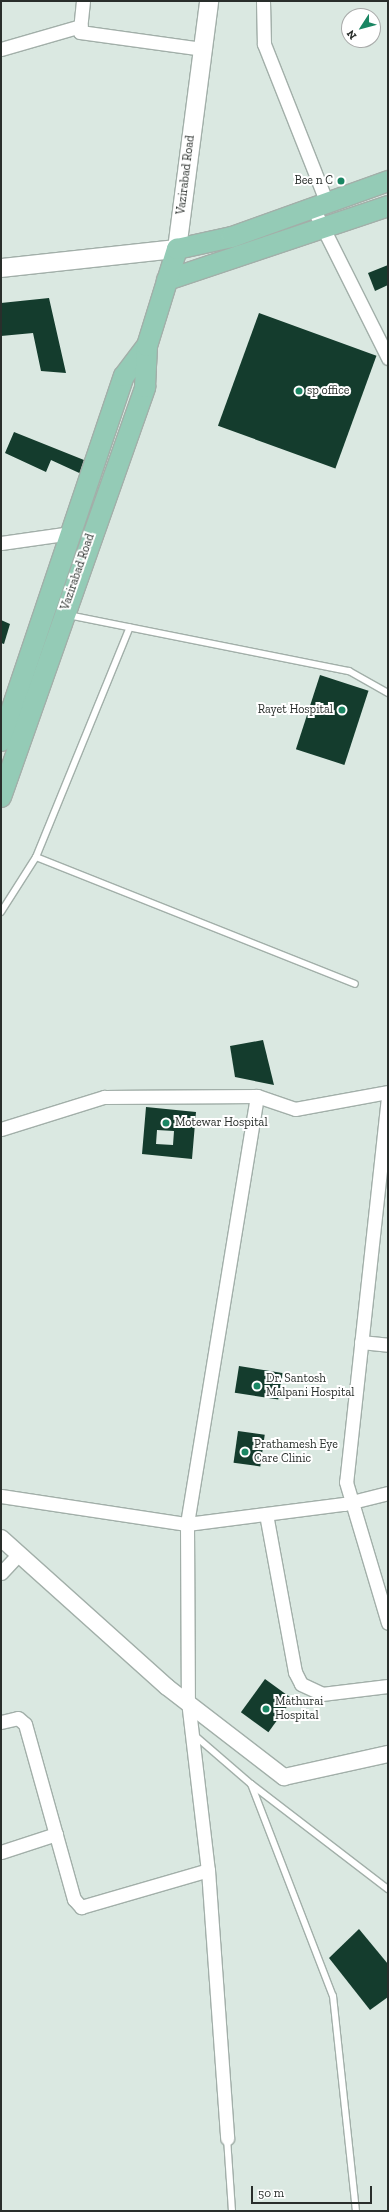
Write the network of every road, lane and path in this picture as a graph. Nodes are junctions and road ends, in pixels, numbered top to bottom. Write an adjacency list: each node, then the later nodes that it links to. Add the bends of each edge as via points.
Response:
1 (83, 1): 4 (street)
2 (209, 1): 6 (main road, Vazirabad Road)
3 (263, 1): 8 (street, via 264,44)
4 (80, 26): 5 (street); 6 (street, via 80,32)
5 (1, 49)
6 (202, 49): 11 (main road, Vazirabad Road)
7 (388, 181): 8 (main road)
8 (320, 206): 10 (street); 11 (main road, via 232,237)
9 (388, 206): 10 (main road)
10 (322, 228): 13 (main road); 15 (street)
11 (176, 249): 12 (main road); 13 (main road, Vazirabad Road)
12 (1, 268)
13 (167, 280): 14 (main road, Vazirabad Road)
14 (147, 346): 16 (main road, Vazirabad Road, via 124,376); 18 (main road, Vazirabad Road, via 145,387)
15 (388, 358)
16 (71, 533): 17 (street); 21 (main road, Vazirabad Road)
17 (1, 543)
18 (64, 614): 19 (lane); 22 (main road, Vazirabad Road)
19 (130, 627): 20 (lane, via 349,671); 23 (lane)
20 (388, 693)
21 (1, 742)
22 (1, 797)
23 (36, 857): 24 (lane); 25 (lane)
24 (1, 912)
25 (355, 984)
26 (388, 1092): 27 (street, via 295,1109)
27 (257, 1096): 29 (street, via 104,1097); 36 (street)
28 (388, 1097): 30 (street)
29 (1, 1129)
30 (361, 1342): 31 (street); 34 (street, via 346,1482)
31 (388, 1345)
32 (388, 1493): 34 (street)
33 (1, 1496): 36 (street)
34 (353, 1502): 35 (street); 40 (street)
35 (266, 1514): 36 (street); 41 (street, via 295,1672 301,1684 322,1694)
36 (187, 1524): 42 (street)
37 (1, 1538): 38 (street)
38 (19, 1554): 39 (street); 42 (street, via 167,1687)
39 (1, 1573)
40 (388, 1623)
41 (388, 1686)
42 (188, 1701): 44 (street); 45 (street, via 284,1777)
43 (1, 1722): 47 (street, via 18,1718 23,1721)
44 (192, 1733): 46 (lane); 49 (street)
45 (388, 1754)
46 (251, 1784): 50 (lane); 53 (lane, via 333,1996)
47 (56, 1834): 48 (street); 49 (street, via 74,1900 85,1908)
48 (1, 1852)
49 (208, 1870): 51 (street)
50 (388, 1889)
51 (227, 2138): 52 (lane)
52 (232, 2211)
53 (356, 2211)

